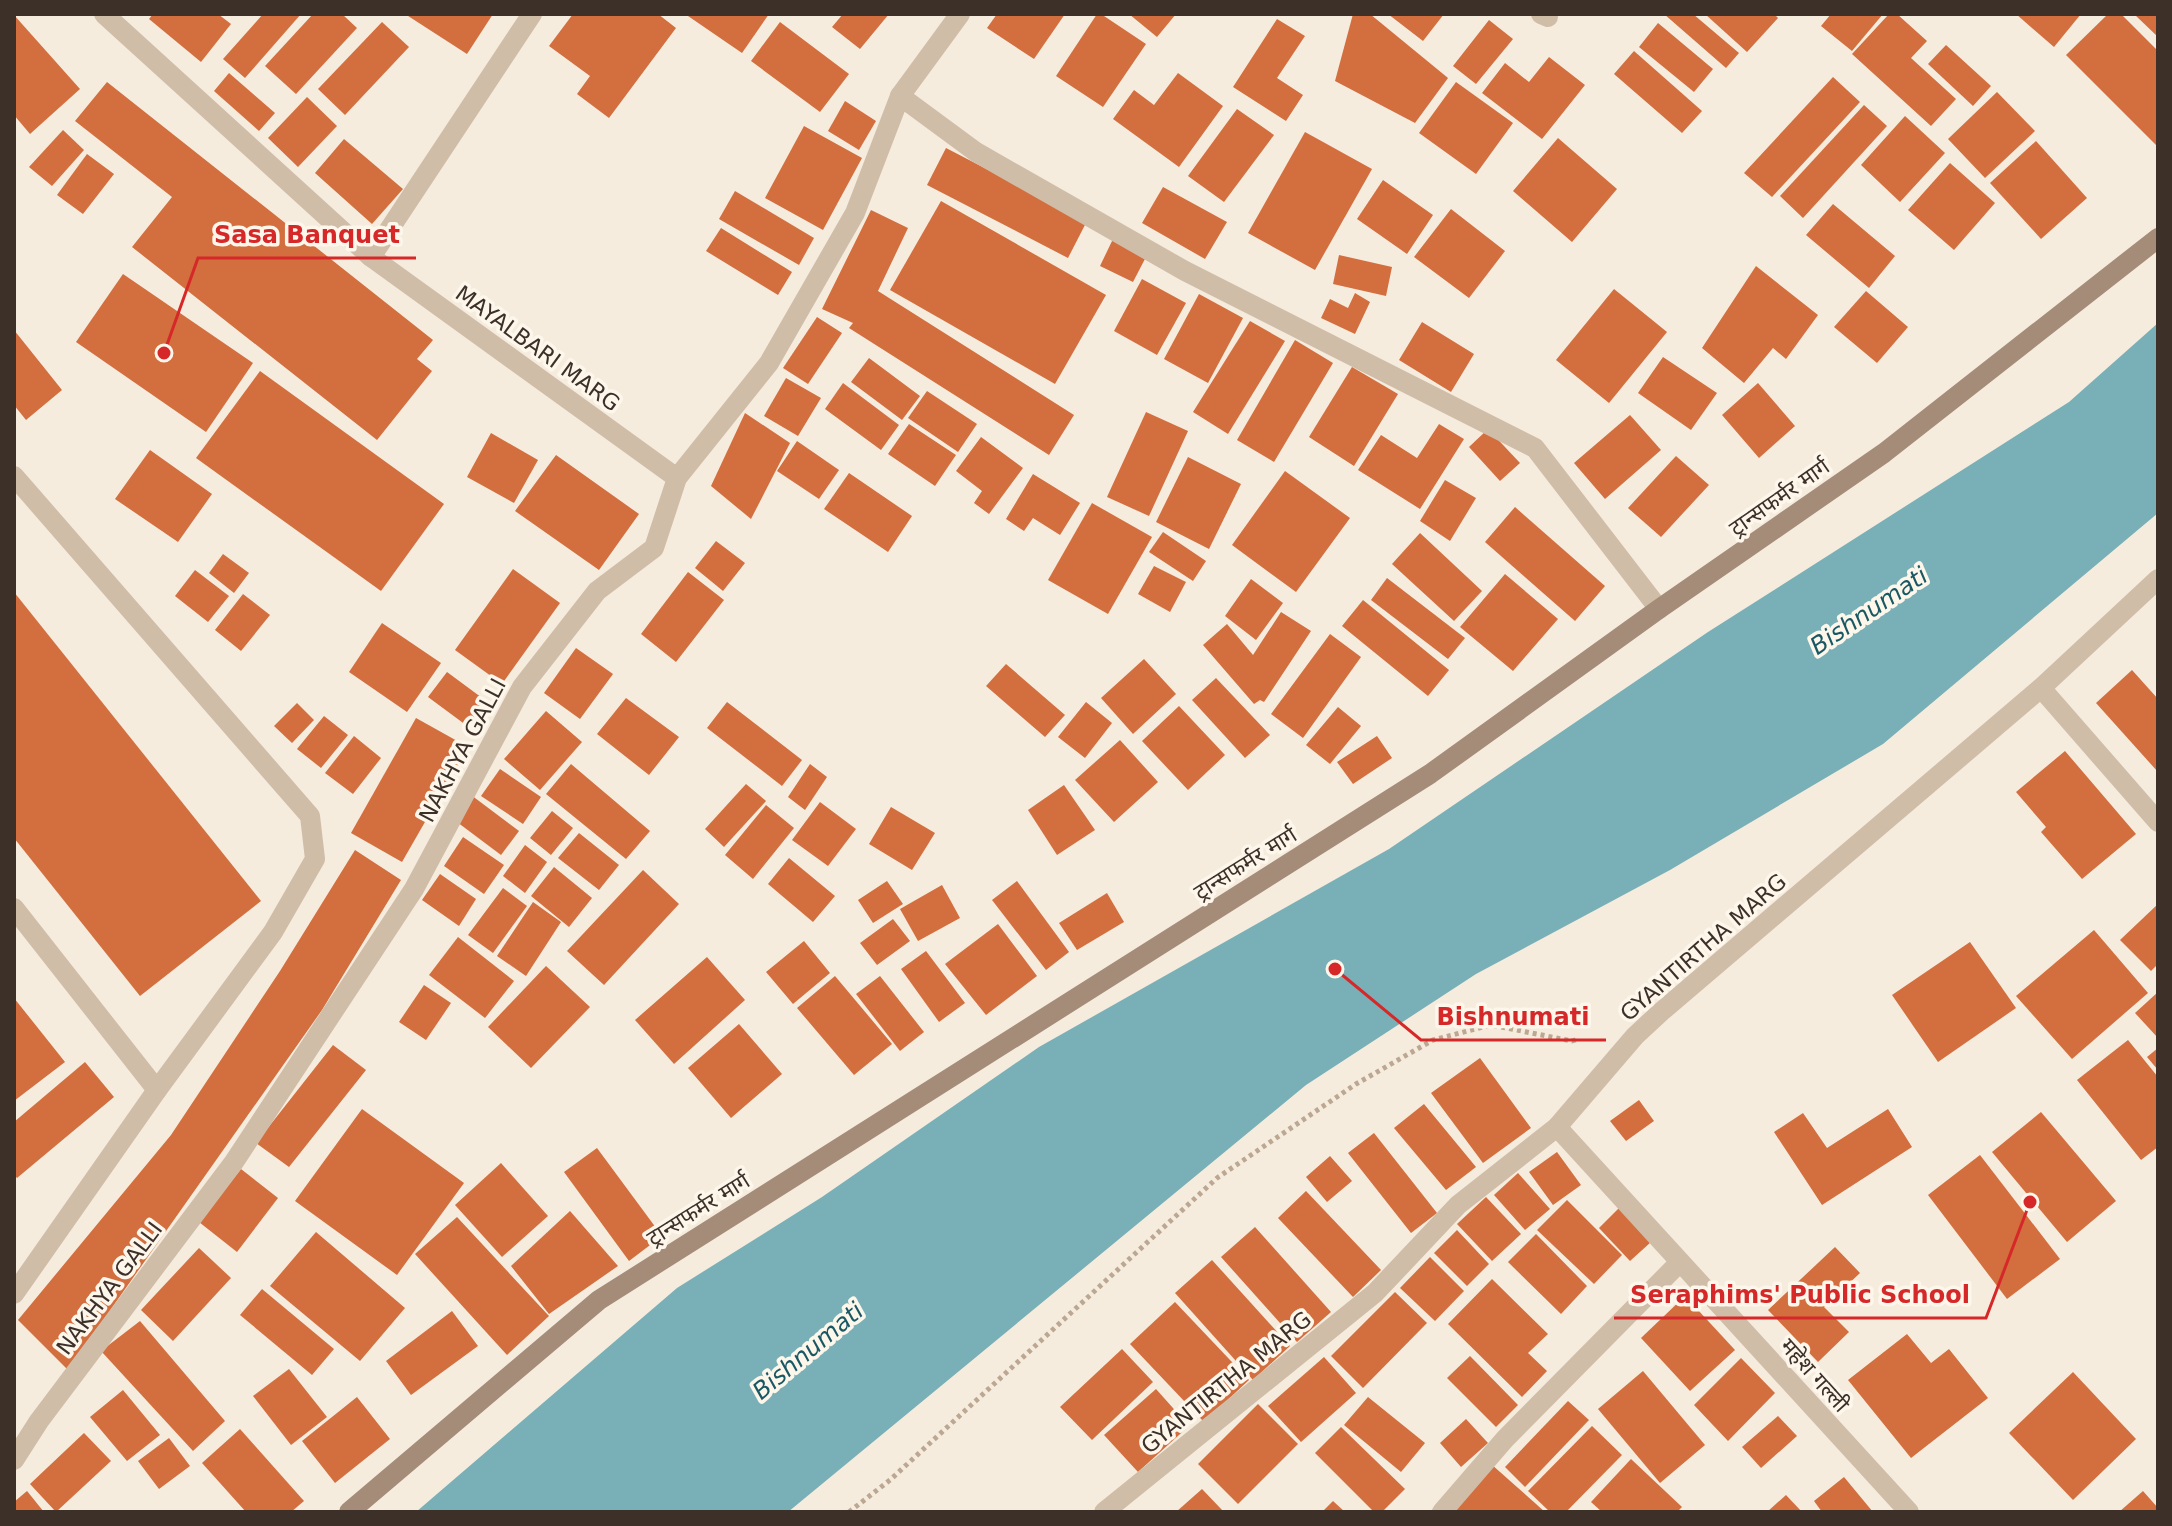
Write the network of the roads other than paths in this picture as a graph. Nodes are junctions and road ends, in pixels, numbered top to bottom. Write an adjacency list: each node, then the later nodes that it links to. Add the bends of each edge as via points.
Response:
1 (104, 14): 6 (street, MAYALBARI MARG)
2 (532, 14): 6 (street)
3 (960, 14): 4 (street, NAKHYA GALLI)
4 (900, 96): 8 (street, NAKHYA GALLI, via 855,213 769,363); 10 (street, via 976,152 1185,271 1535,448)
5 (2158, 238): 10 (main road, ट्रान्सफर्मर मार्ग, via 1884,453)
6 (371, 257): 8 (street, MAYALBARI MARG)
7 (14, 476): 14 (street, via 310,816 315,859 273,932)
8 (677, 478): 18 (street, NAKHYA GALLI, via 654,548 597,591 522,687 397,915 234,1162)
9 (2158, 579): 11 (street, GYANTIRTHA MARG)
10 (1659, 609): 19 (main road, ट्रान्सफर्मर मार्ग, via 1430,774 599,1300)
11 (2041, 688): 12 (street); 15 (street, GYANTIRTHA MARG, via 1662,1011)
12 (2158, 822)
13 (14, 908): 14 (street)
14 (157, 1090): 17 (street)
15 (1557, 1127): 16 (street, महेश गल्ली); 20 (street, GYANTIRTHA MARG, via 1458,1205 1375,1293)
16 (1680, 1262): 21 (street, via 1505,1439); 22 (street, महेश गल्ली)
17 (14, 1294)
18 (14, 1460)
19 (349, 1512)
20 (1104, 1512)
21 (1442, 1512)
22 (1909, 1512)

